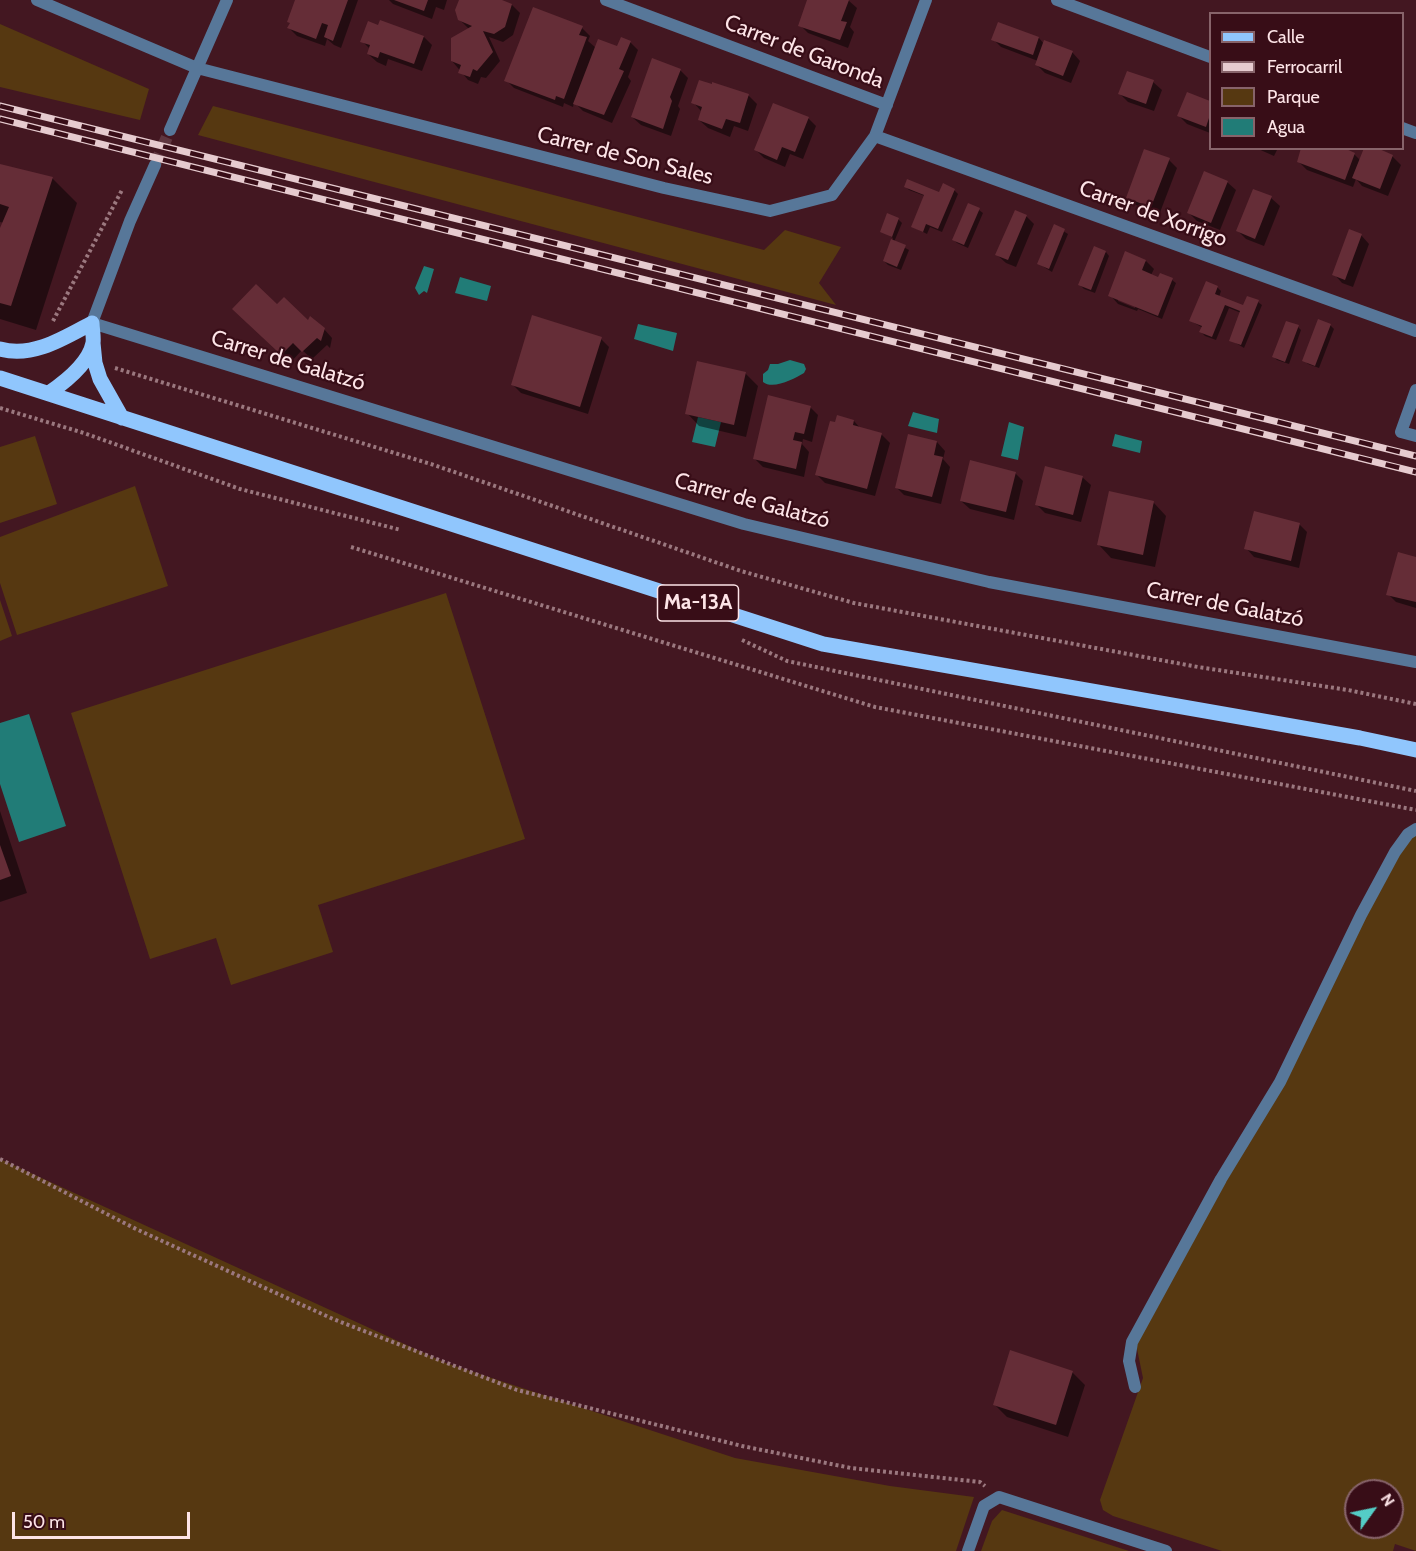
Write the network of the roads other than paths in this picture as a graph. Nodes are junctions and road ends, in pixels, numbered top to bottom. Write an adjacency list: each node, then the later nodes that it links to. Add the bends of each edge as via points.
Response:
1 (37, 0): 7 (street, Carrer de Son Sales)
2 (227, 0): 7 (street)
3 (606, 0): 8 (street, Carrer de Garonda)
4 (926, 0): 8 (street, Carrer de Son Sales)
5 (1057, 0): 6 (street)
6 (1209, 57)
7 (197, 68): 9 (street); 10 (street, Carrer de Son Sales, via 664,188 770,211 832,195)
8 (886, 105): 10 (street, Carrer de Son Sales)
9 (170, 130)
10 (875, 136): 13 (street, Carrer de Xorrigo)
11 (155, 165): 12 (street)
12 (92, 323): 14 (main road); 15 (main road, via 38,348); 21 (street, Carrer de Galatzó, via 744,524 989,582)
13 (1416, 331)
14 (94, 346): 18 (main road, via 67,380); 19 (main road, via 100,379)
15 (0, 349)
16 (0, 378): 18 (main road, Ma-13A)
17 (1416, 390): 20 (street, via 1401,432)
18 (49, 393): 19 (main road, Ma-13A)
19 (122, 418): 22 (main road, Ma-13A, via 823,644)
20 (1416, 436)
21 (1416, 662)
22 (1416, 750)
23 (1416, 828): 24 (street, via 1395,852 1280,1082 1221,1179 1132,1342 1129,1361)
24 (1135, 1387)
25 (968, 1551): 26 (street, via 984,1506 999,1497)
26 (1166, 1551)

